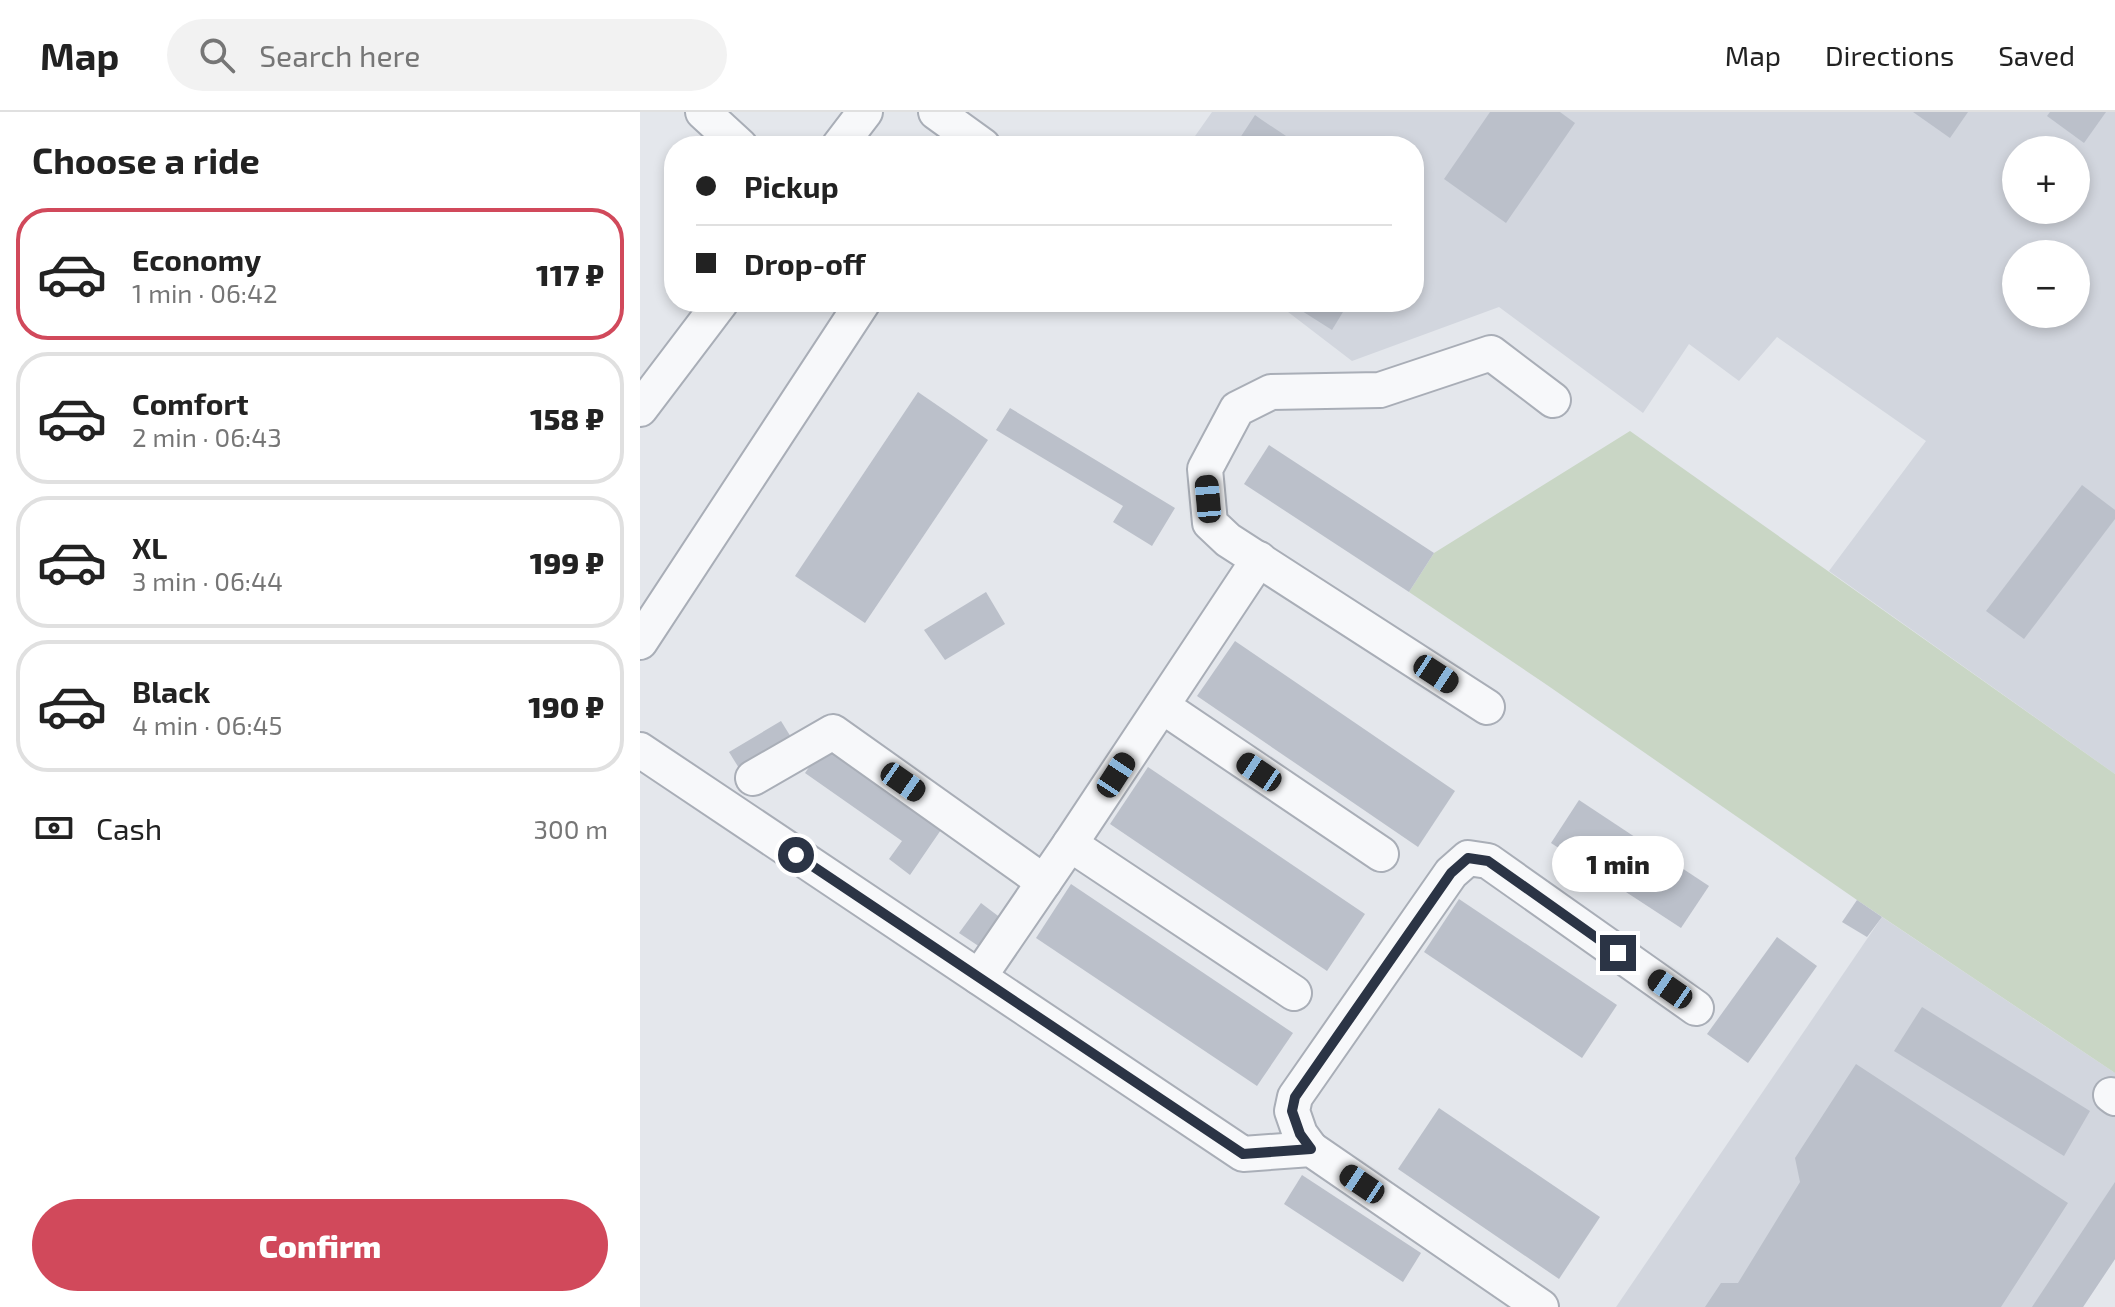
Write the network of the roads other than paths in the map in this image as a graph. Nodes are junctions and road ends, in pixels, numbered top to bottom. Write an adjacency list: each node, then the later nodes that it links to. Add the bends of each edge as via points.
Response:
1 (703, 112): 4 (street)
2 (865, 112): 5 (street)
3 (936, 112): 6 (street)
4 (729, 136)
5 (847, 136)
6 (969, 136)
7 (713, 312): 10 (street)
8 (856, 312): 12 (street)
9 (1553, 400): 11 (street, via 1491,353 1380,390 1271,392 1237,409 1205,469 1210,523)
10 (640, 409)
11 (1259, 559): 13 (street); 14 (street)
12 (640, 642)
13 (1162, 706): 17 (street); 18 (street)
14 (1487, 707)
15 (640, 750): 20 (street)
16 (753, 778): 19 (street, via 833,732)
17 (1070, 844): 19 (street); 21 (street)
18 (1381, 854)
19 (1044, 882): 20 (street)
20 (979, 977): 23 (street, via 1243,1154)
21 (1294, 993)
22 (1696, 1008): 23 (street, via 1488,861 1468,858 1451,873 1295,1097 1292,1111)
23 (1311, 1149): 24 (street)
24 (1541, 1307)

